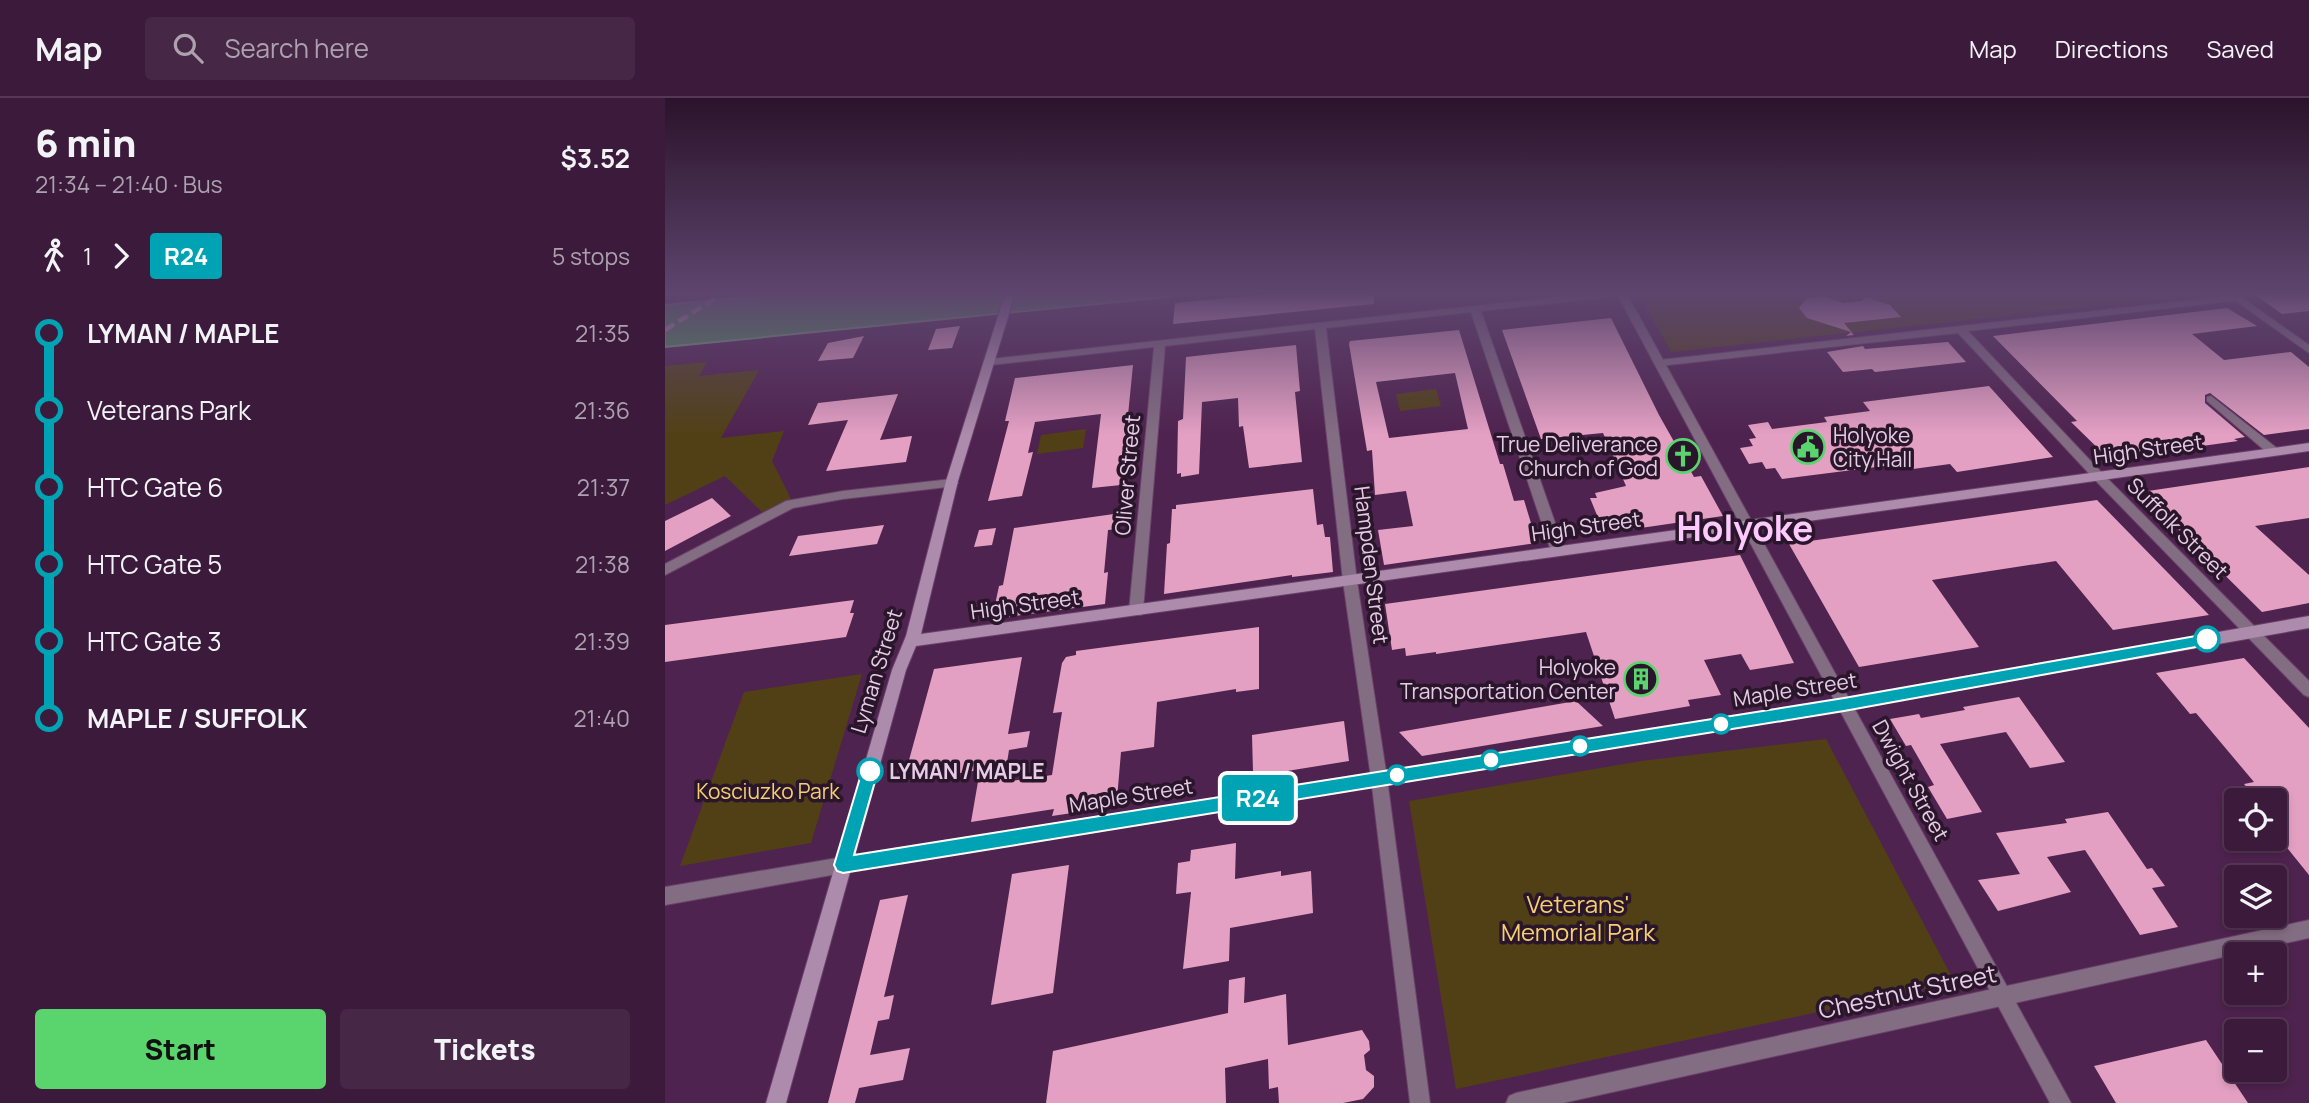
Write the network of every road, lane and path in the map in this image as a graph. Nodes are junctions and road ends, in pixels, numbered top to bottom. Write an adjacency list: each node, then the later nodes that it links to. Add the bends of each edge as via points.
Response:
1 (996, 341): 9 (main road, Lyman Street)
2 (1179, 341): 8 (street)
3 (1322, 341): 19 (street, Hampden Street)
4 (1486, 341): 17 (street)
5 (1647, 341): 10 (street, Dwight Street)
6 (1868, 341): 10 (street)
7 (1971, 341): 14 (street, Suffolk Street)
8 (1160, 343): 9 (street); 20 (street, Oliver Street)
9 (990, 362): 15 (main road, Lyman Street)
10 (1659, 363): 16 (street, Dwight Street)
11 (2211, 399): 13 (street)
12 (2309, 447): 13 (main road, High Street)
13 (2274, 452): 14 (main road, High Street)
14 (2100, 478): 16 (main road, High Street); 22 (street, Suffolk Street)
15 (952, 482): 18 (street, via 790,504); 23 (main road, Lyman Street)
16 (1748, 526): 17 (main road, High Street); 25 (street, Dwight Street)
17 (1558, 551): 19 (main road, High Street)
18 (665, 570)
19 (1350, 581): 20 (main road, High Street); 26 (street, Hampden Street)
20 (1136, 611): 23 (main road, High Street)
21 (2309, 622): 22 (main road, Maple Street)
22 (2253, 631): 24 (street, Suffolk Street); 25 (main road, Maple Street)
23 (911, 641): 27 (main road, Lyman Street)
24 (2309, 691)
25 (1844, 704): 26 (main road, Maple Street); 30 (street, Dwight Street)
26 (1379, 778): 27 (main road, Maple Street); 32 (street, Hampden Street)
27 (843, 865): 28 (street, Maple Street); 31 (main road, Lyman Street)
28 (665, 896)
29 (2309, 929): 30 (street, Chestnut Street)
30 (2003, 997): 33 (street, Chestnut Street); 34 (street, Dwight Street)
31 (776, 1103)
32 (1420, 1103)
33 (1516, 1103)
34 (2061, 1103)

